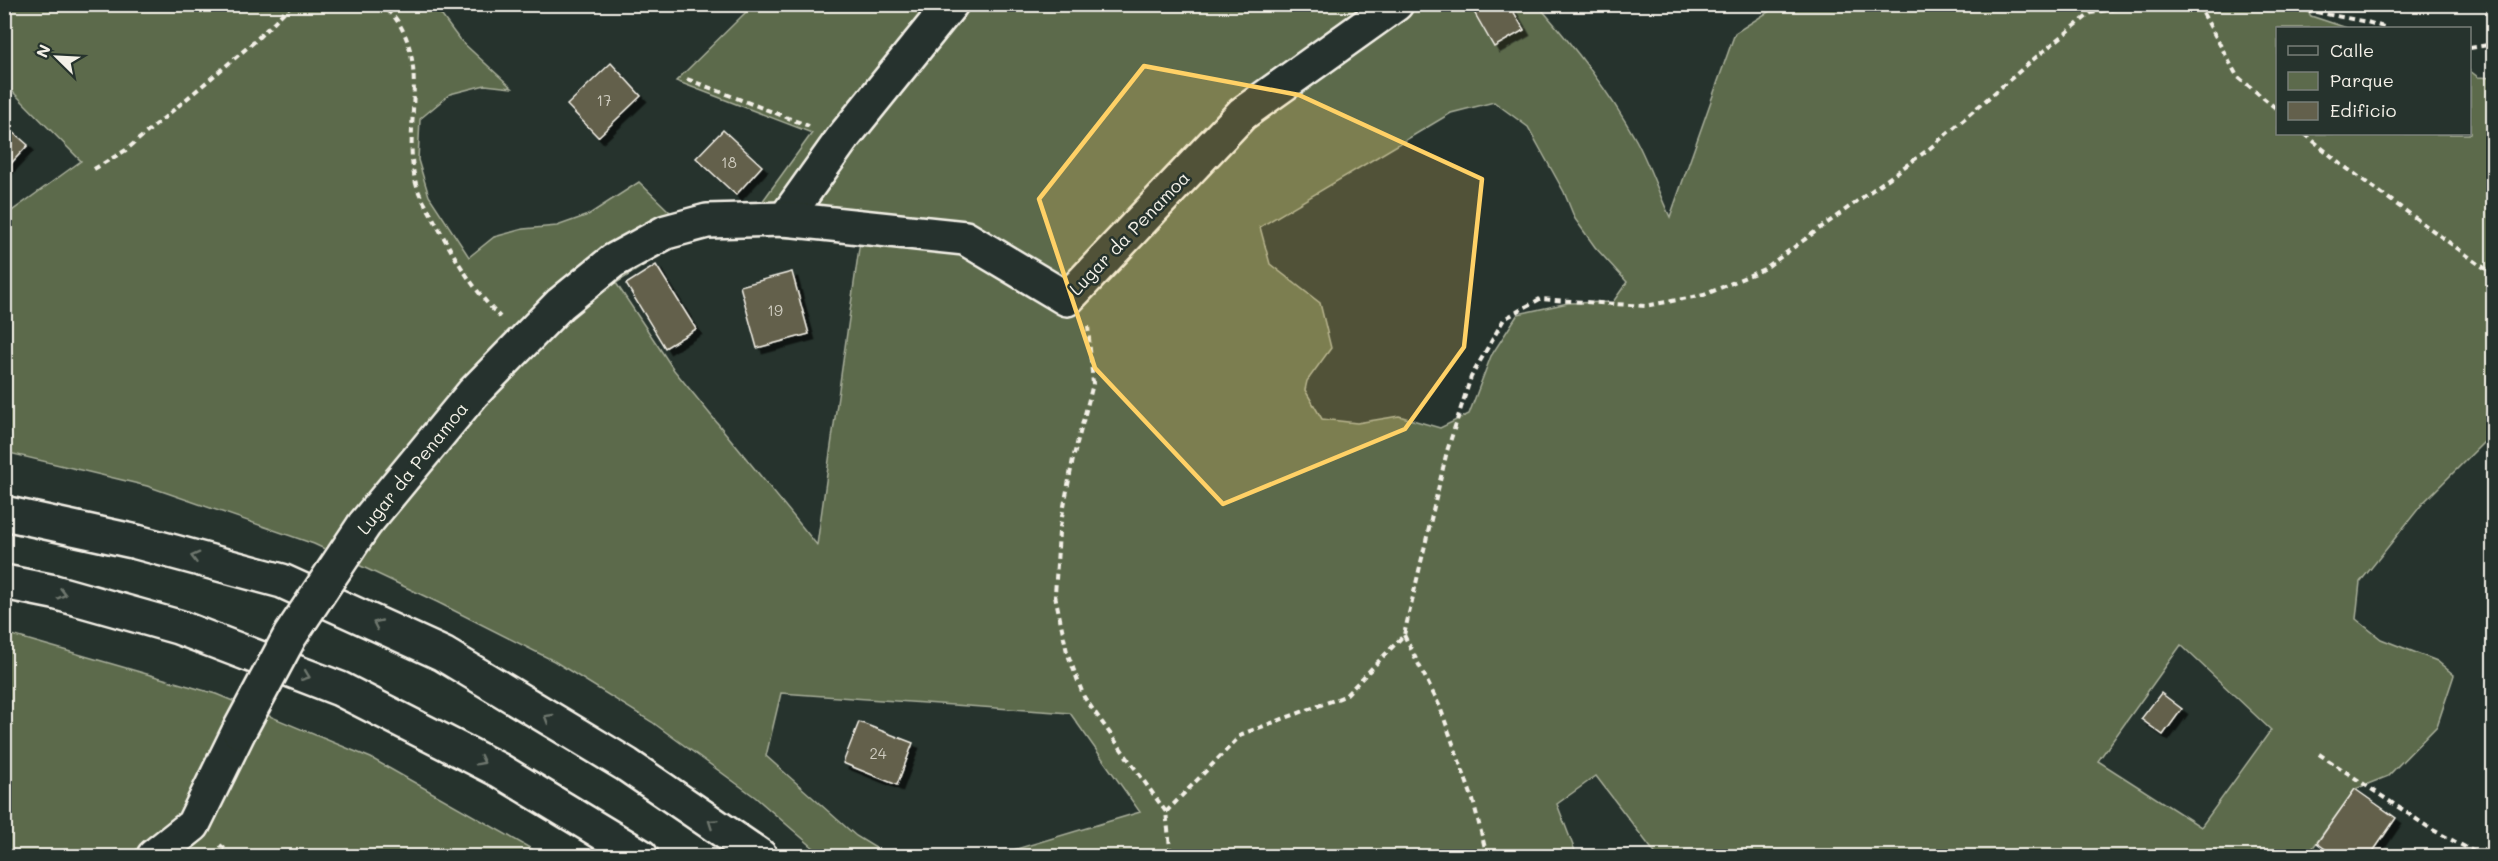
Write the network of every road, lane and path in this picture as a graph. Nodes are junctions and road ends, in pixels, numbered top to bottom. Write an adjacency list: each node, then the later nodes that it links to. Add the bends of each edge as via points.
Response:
1 (292, 4): 15 (path, via 254,42 135,143)
2 (378, 4): 19 (path, via 396,18 409,49 415,92 410,138 417,190 446,243 490,308)
3 (951, 4): 14 (main road)
4 (1396, 4): 18 (main road, Lugar da Penamoa, via 1242,114)
5 (2140, 4): 22 (path, via 2091,13 1929,150 1764,269 1704,295 1645,306 1540,298 1504,319 1471,377 1450,440)
6 (2198, 4): 12 (path, via 2237,76)
7 (2276, 4): 8 (path)
8 (2384, 27)
9 (2493, 44): 10 (path)
10 (2471, 48)
11 (687, 79): 14 (path)
12 (2276, 109)
13 (2306, 135): 17 (path)
14 (842, 139): 16 (main road)
15 (94, 169)
16 (785, 219): 18 (main road, Lugar da Penamoa, via 964,238); 19 (main road, Lugar da Penamoa, via 707,221 666,232 614,261 560,304)
17 (2493, 275)
18 (1067, 299): 24 (path, via 1089,328 1093,384 1059,532 1055,595 1067,652 1084,696)
19 (524, 341): 27 (main road, Lugar da Penamoa, bridge, via 473,393 363,525 290,636 193,825)
20 (4, 513): 29 (main road, one-way to 20, via 627,765 443,654 282,581 137,542)
21 (4, 582): 28 (main road, one-way to 28, via 178,627 340,688 499,771)
22 (1404, 635): 24 (path, via 1345,696 1242,734); 31 (path, via 1440,707 1473,800)
23 (2319, 754): 32 (path, via 2431,829)
24 (1166, 812): 30 (path)
25 (4, 849): 26 (path)
26 (19, 856)
27 (154, 856)
28 (641, 856)
29 (760, 856)
30 (1171, 856)
31 (1487, 856)
32 (2482, 856)

